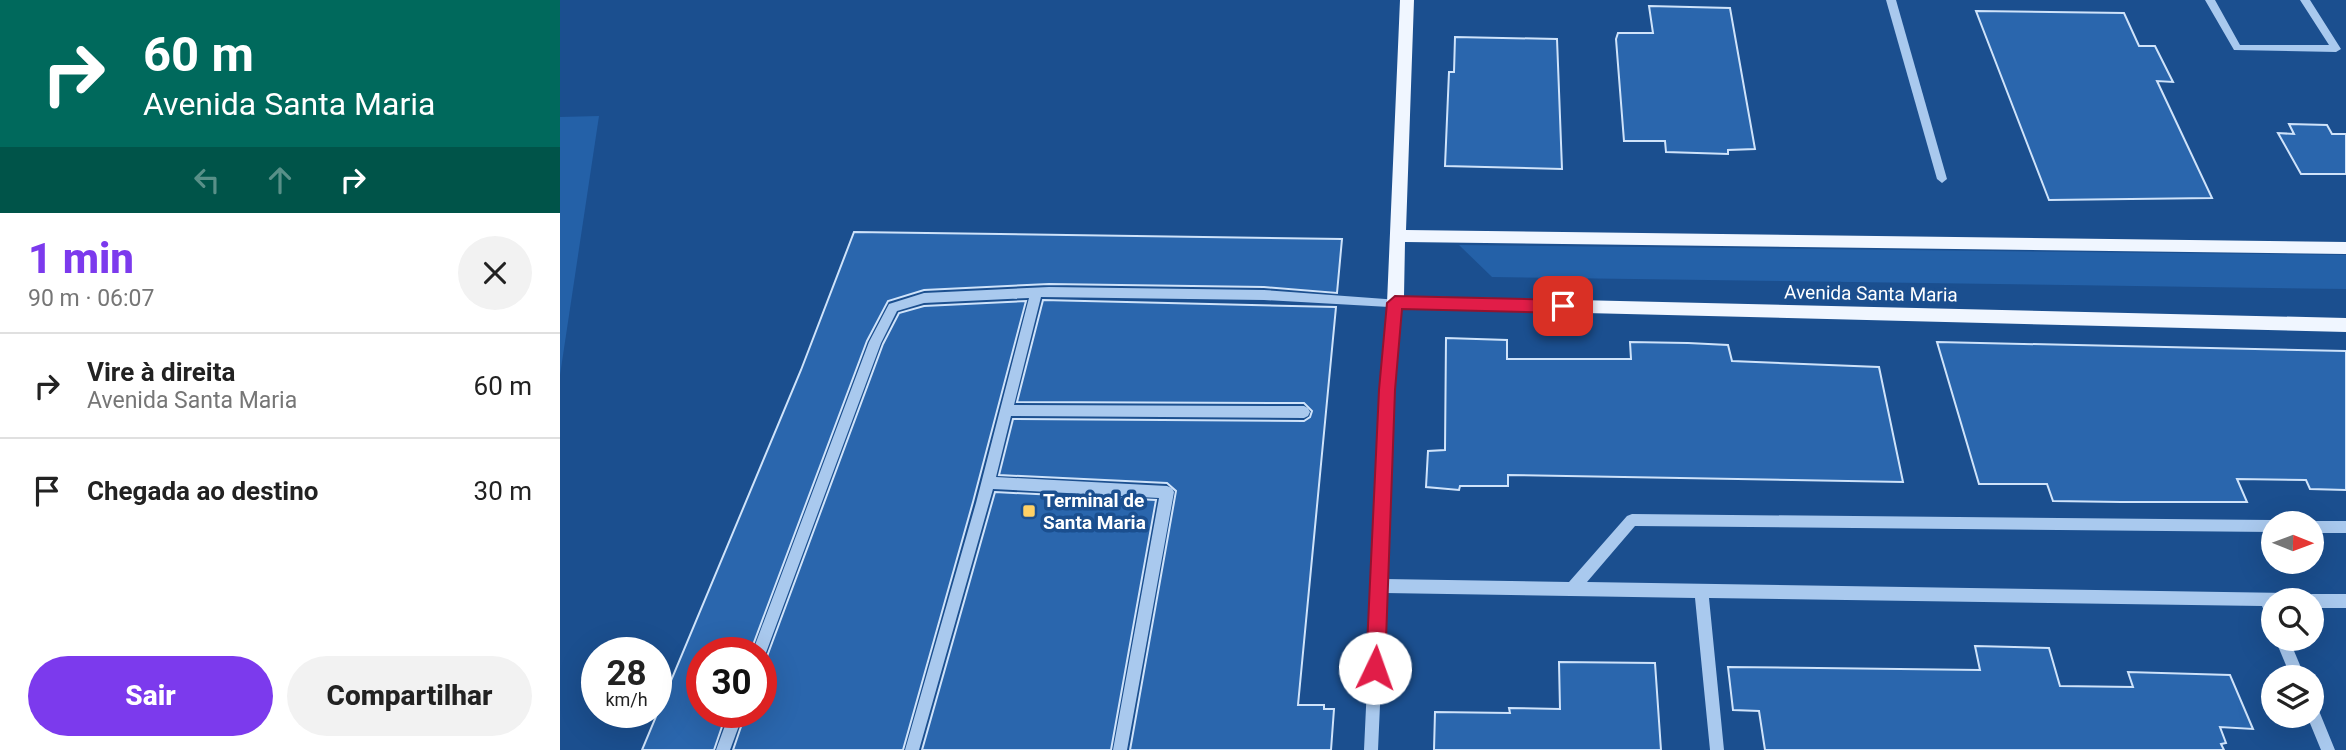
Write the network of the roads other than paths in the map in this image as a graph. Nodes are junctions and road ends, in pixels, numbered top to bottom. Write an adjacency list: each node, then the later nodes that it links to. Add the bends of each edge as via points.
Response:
1 (1407, 0): 6 (main road)
2 (1891, 0): 5 (street)
3 (2210, 0): 4 (street, via 2237,48 2336,49)
4 (2305, 0)
5 (1942, 179)
6 (1400, 236): 7 (main road); 9 (main road)
7 (2346, 248)
8 (1036, 293): 9 (street, via 1264,295); 11 (street); 23 (street, via 925,298 894,307 876,342)
9 (1395, 303): 10 (main road, Avenida Santa Maria); 17 (street)
10 (2346, 324)
11 (1007, 410): 12 (street); 13 (street)
12 (1304, 412)
13 (987, 483): 27 (street); 28 (street, via 1167,492)
14 (2261, 526): 18 (street, via 1632,520)
15 (2324, 527): 16 (street)
16 (2346, 527)
17 (1380, 586): 18 (street); 29 (street)
18 (1572, 590): 19 (street)
19 (1701, 591): 20 (street); 30 (street)
20 (2261, 600)
21 (2324, 601): 22 (street)
22 (2346, 601)
23 (766, 637)
24 (731, 728): 26 (street)
25 (2319, 728): 31 (street)
26 (723, 750)
27 (912, 750)
28 (1120, 750)
29 (1371, 750)
30 (1717, 750)
31 (2328, 750)

